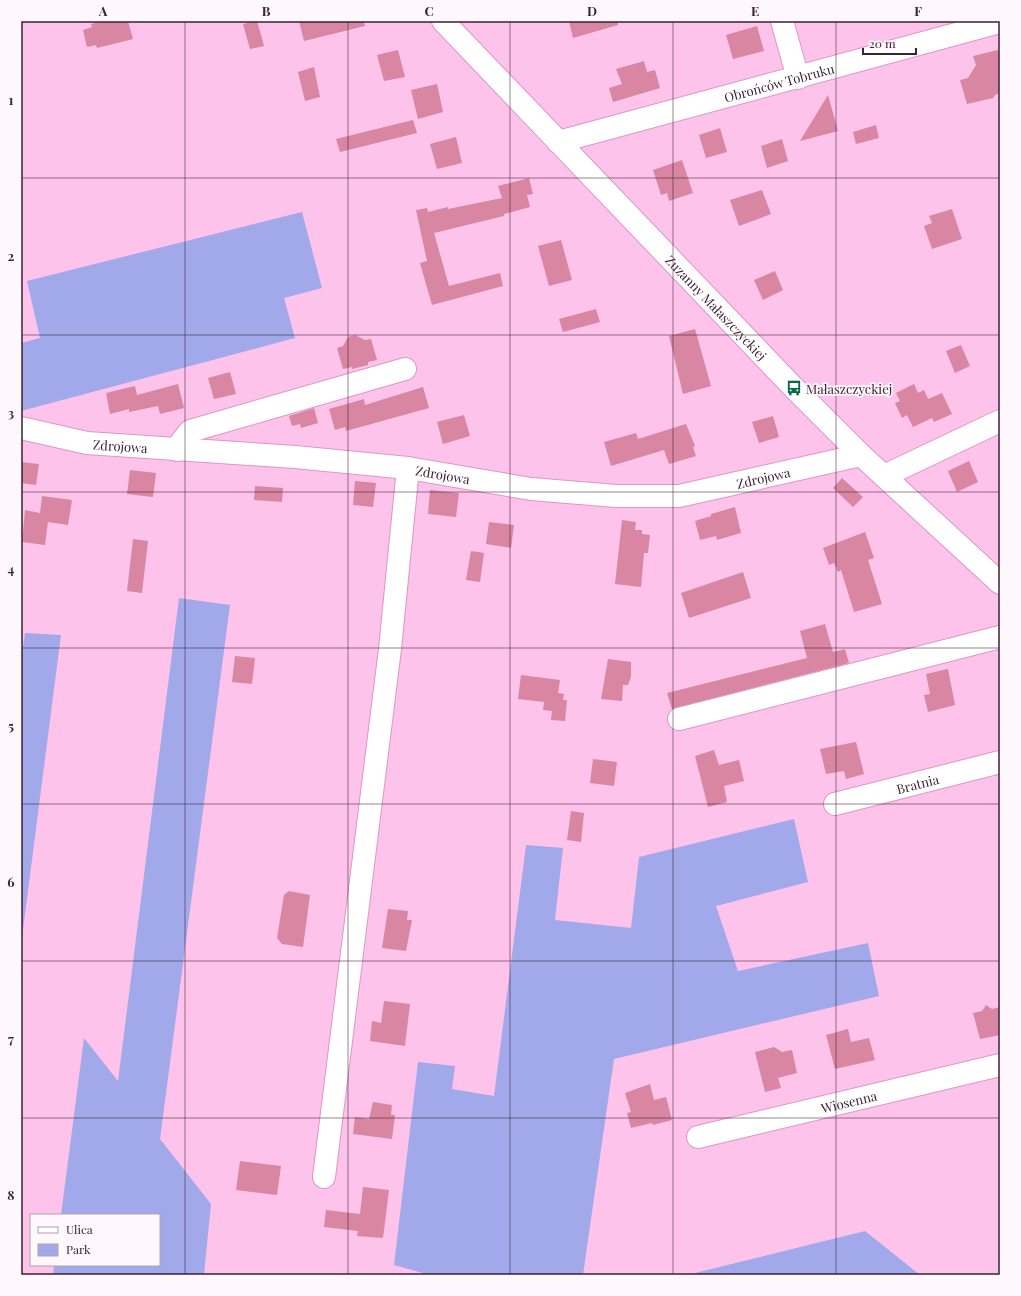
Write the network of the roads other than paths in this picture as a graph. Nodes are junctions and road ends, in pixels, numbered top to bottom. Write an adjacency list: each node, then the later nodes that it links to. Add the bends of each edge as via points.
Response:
1 (443, 21): 5 (street, Zuzanny Małaszczyckiej)
2 (782, 21): 4 (street)
3 (1000, 22): 4 (street, Obrońców Tobruku)
4 (798, 78): 5 (street, Obrońców Tobruku)
5 (558, 142): 10 (street, Zuzanny Małaszczyckiej)
6 (406, 369): 9 (street, via 190,431)
7 (1000, 421): 12 (street)
8 (21, 428): 9 (street, Zdrojowa, via 87,443)
9 (177, 450): 11 (street, Zdrojowa, via 295,457)
10 (861, 455): 11 (street, Zdrojowa, via 679,496 616,496 531,489); 12 (street, Zuzanny Małaszczyckiej)
11 (408, 468): 20 (street, via 390,649)
12 (884, 476): 13 (street, Zuzanny Małaszczyckiej)
13 (1000, 583)
14 (1000, 637): 15 (street)
15 (679, 719)
16 (1000, 762): 17 (street, Bratnia)
17 (835, 804)
18 (1000, 1065): 19 (street, Wiosenna)
19 (698, 1137)
20 (324, 1177)

